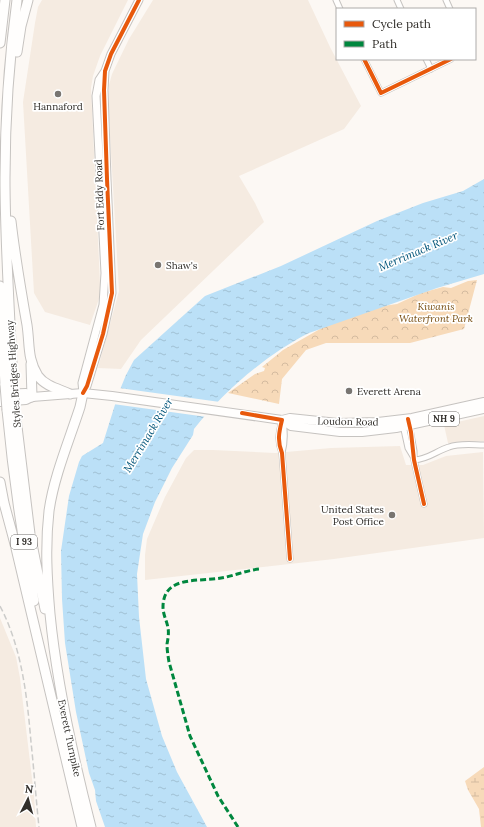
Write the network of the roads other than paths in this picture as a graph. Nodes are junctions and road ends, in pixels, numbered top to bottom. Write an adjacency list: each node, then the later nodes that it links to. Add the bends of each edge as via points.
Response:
1 (5, 0): 5 (highway)
2 (17, 0): 10 (highway, Styles Bridges Highway / I 93)
3 (28, 0): 10 (highway)
4 (139, 0): 15 (street, Fort Eddy Road, via 105,71 106,179 112,293 103,334)
5 (0, 42)
6 (364, 60): 9 (street, via 381,93)
7 (427, 60): 9 (street)
8 (449, 60): 9 (street)
9 (431, 68)
10 (8, 86): 11 (highway, Styles Bridges Highway / I 93)
11 (5, 154): 13 (highway, via 15,256 28,330); 14 (highway, Styles Bridges Highway / I 93)
12 (0, 286): 14 (highway, Styles Bridges Highway / I 93)
13 (30, 361): 17 (highway, via 47,384); 18 (highway)
14 (9, 385): 21 (highway, Styles Bridges Highway / I 93, bridge)
15 (83, 393): 17 (main road, Loudon Road / NH 9); 23 (main road, Loudon Road / NH 9); 30 (highway, via 53,491 50,510 46,558)
16 (0, 394): 18 (main road, Loudon Road / NH 9, via 26,393)
17 (70, 394): 18 (main road, Loudon Road / NH 9)
18 (32, 397): 19 (main road, Loudon Road / NH 9, via 26,400)
19 (0, 402)
20 (484, 402): 24 (main road, Loudon Road / NH 9)
21 (11, 410): 30 (highway, Styles Bridges Highway / I 93, via 30,534); 31 (highway, Styles Bridges Highway / I 93, via 11,453)
22 (484, 410): 24 (main road, Loudon Road / NH 9)
23 (282, 420): 24 (main road, Loudon Road / NH 9, via 291,426 340,432 362,432); 29 (street, via 278,445 282,453)
24 (406, 423): 26 (street, via 408,448)
25 (484, 445): 26 (street, via 452,446 426,458)
26 (414, 459): 28 (street)
27 (0, 482): 31 (highway)
28 (424, 504)
29 (290, 559)
30 (54, 649): 33 (highway, Everett Turnpike / I 93, via 74,760)
31 (45, 674): 32 (highway, Everett Turnpike / I 93)
32 (82, 827)
33 (91, 827)

